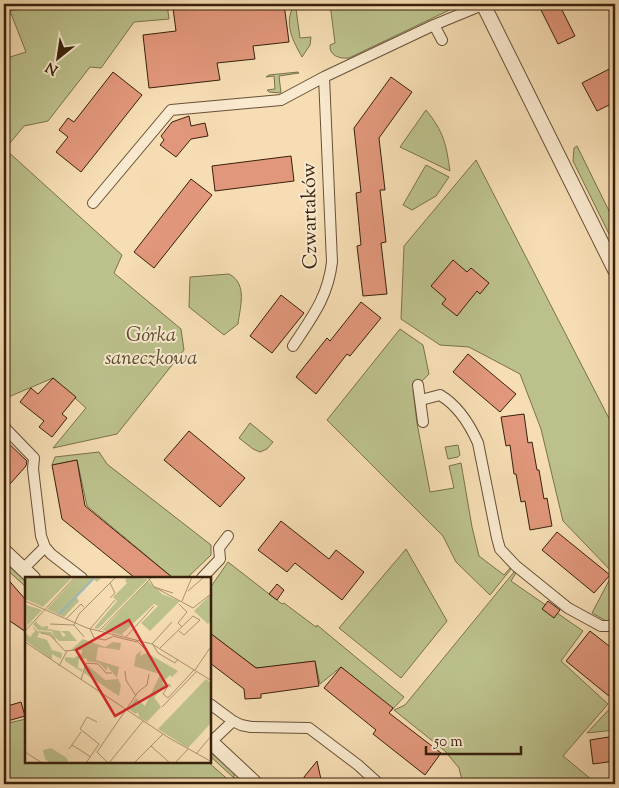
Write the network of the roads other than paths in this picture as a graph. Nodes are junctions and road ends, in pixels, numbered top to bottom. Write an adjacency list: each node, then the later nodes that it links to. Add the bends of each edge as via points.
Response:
1 (484, 4): 2 (street); 6 (street)
2 (434, 25): 3 (street); 4 (street)
3 (442, 40)
4 (324, 77): 5 (street, via 281,100 171,110); 7 (street, Czwartaków, via 331,271 326,293)
5 (93, 203)
6 (615, 270)
7 (293, 346)
8 (418, 385): 9 (street)
9 (421, 400): 10 (street); 18 (street, via 440,395 472,428 500,549 508,559 568,608 601,626)
10 (423, 422)
11 (4, 425): 13 (street, via 34,458 41,536)
12 (228, 536): 17 (street, via 218,548 220,558)
13 (45, 547): 15 (street); 16 (street)
14 (4, 551): 15 (street)
15 (28, 574)
16 (81, 577)
17 (203, 577)
18 (615, 626)
19 (211, 705): 20 (street)
20 (233, 721): 21 (street); 24 (street, via 251,727 309,728)
21 (211, 741)
22 (211, 743): 23 (street)
23 (256, 784)
24 (380, 784)

